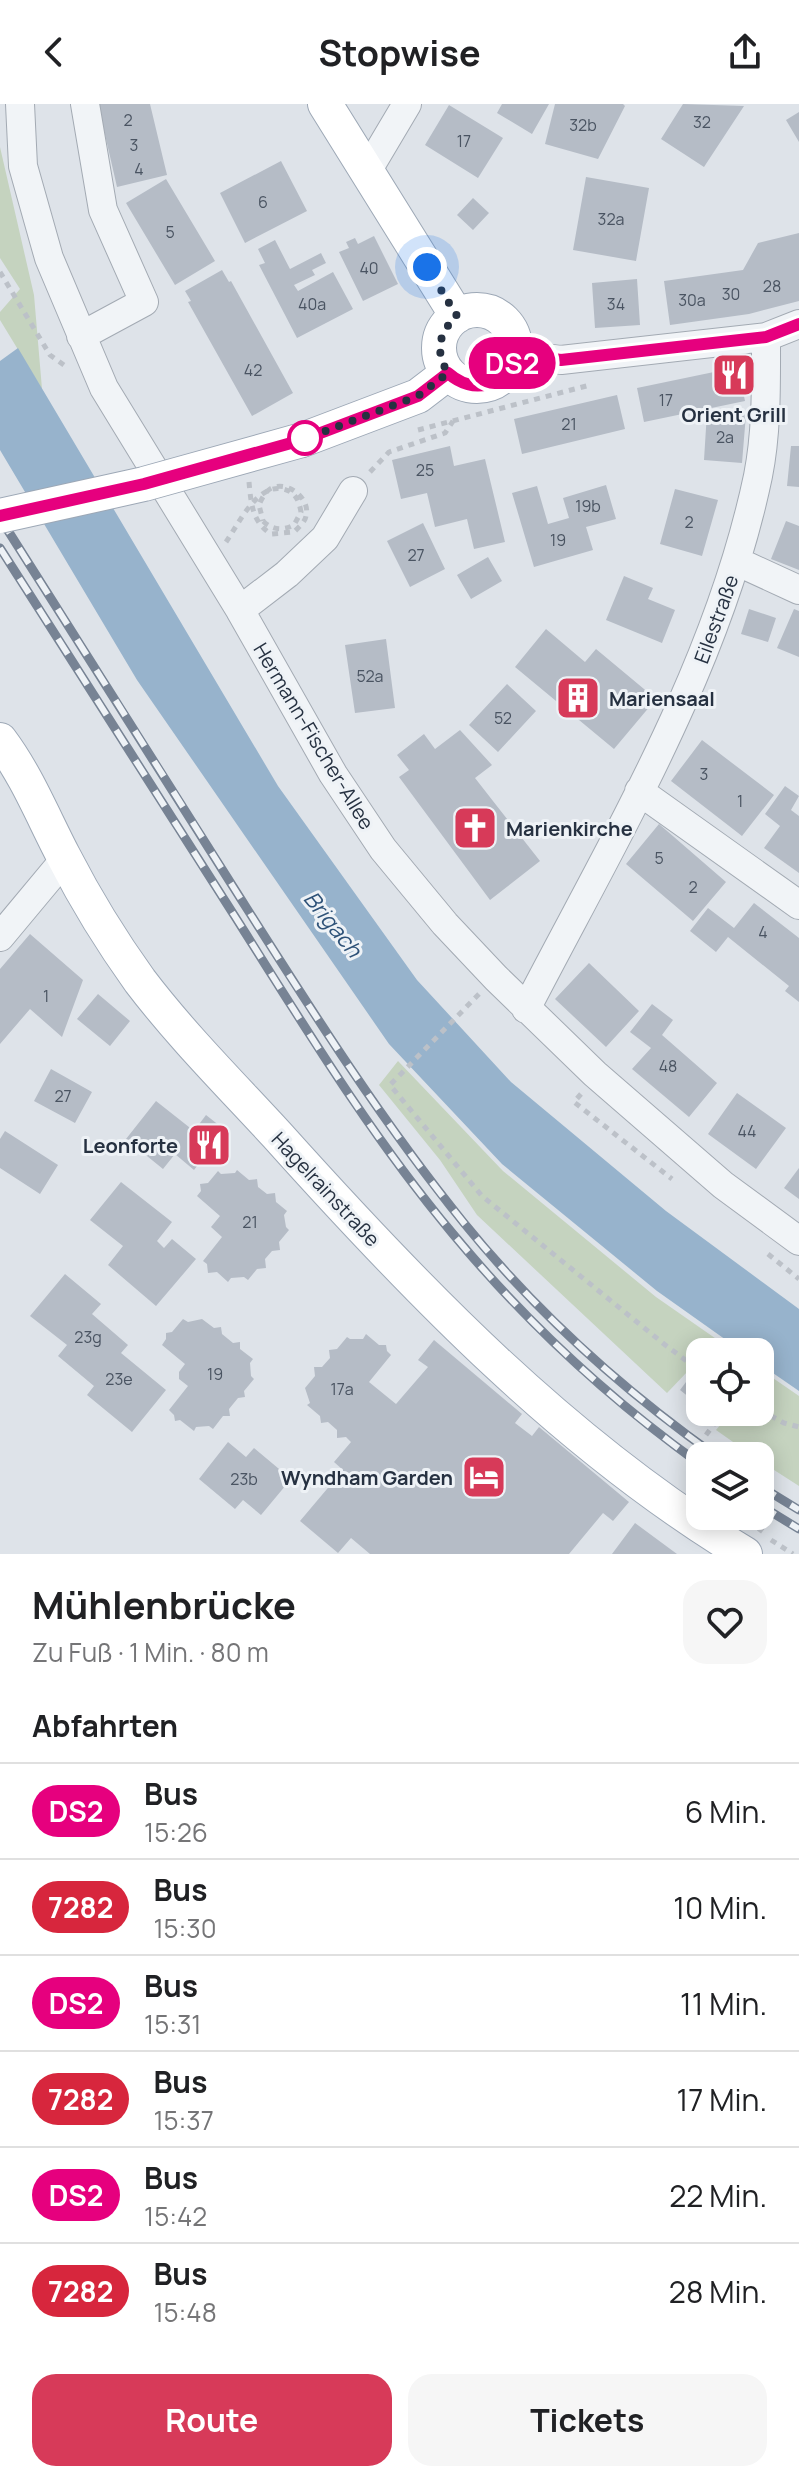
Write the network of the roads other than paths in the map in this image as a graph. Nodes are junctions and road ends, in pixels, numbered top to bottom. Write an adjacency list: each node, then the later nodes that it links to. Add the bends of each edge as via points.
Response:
1 (20, 104): 8 (street, Hermann-Fischer-Allee, via 23,166 49,258)
2 (85, 104): 8 (street, via 103,210 144,302)
3 (325, 104): 5 (main road)
4 (407, 104): 5 (street)
5 (366, 173): 6 (main road)
6 (457, 316): 10 (main road, via 485,311 498,316 509,326); 11 (main road, via 439,343)
7 (799, 324): 9 (street)
8 (81, 336): 16 (street, Hermann-Fischer-Allee, via 104,388)
9 (766, 337): 10 (street, via 561,360); 14 (street, Eilestraße, via 767,390 758,474)
10 (515, 354): 11 (main road, via 504,376 493,383 469,386)
11 (448, 373): 13 (main road, bridge, via 418,396 302,440 144,484)
12 (353, 491): 16 (street, via 325,538)
13 (0, 516)
14 (736, 561): 15 (street); 18 (street, Eilestraße, via 698,670)
15 (799, 590)
16 (240, 610): 22 (street, Hermann-Fischer-Allee, via 325,761 383,849)
17 (0, 740): 19 (main road, Hagelrainstraße)
18 (639, 791): 20 (street); 22 (street, Eilestraße)
19 (65, 859): 21 (street); 24 (main road, Hagelrainstraße, via 141,982 317,1181 529,1391)
20 (799, 905)
21 (0, 937)
22 (526, 1009): 23 (street, Hermann-Fischer-Allee, via 654,1127)
23 (799, 1241)
24 (735, 1551)

